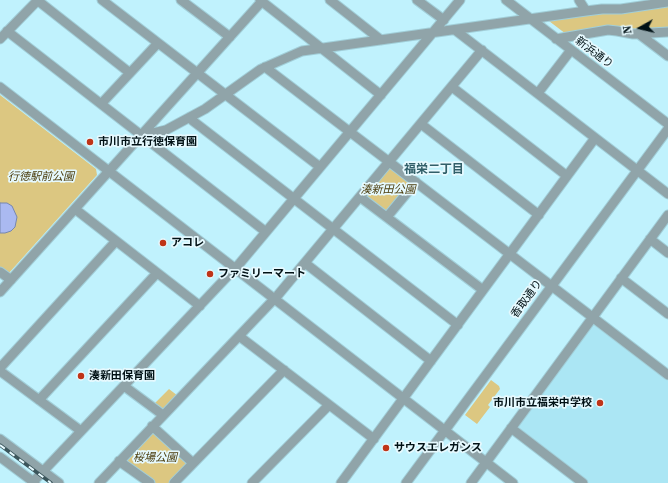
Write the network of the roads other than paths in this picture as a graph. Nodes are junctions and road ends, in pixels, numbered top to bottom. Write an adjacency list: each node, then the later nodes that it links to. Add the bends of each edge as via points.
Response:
1 (37, 0): 16 (street); 30 (street)
2 (102, 0): 24 (street)
3 (181, 0): 20 (street)
4 (330, 0): 23 (street)
5 (417, 0): 14 (street)
6 (460, 0): 14 (street)
7 (506, 0): 13 (street, 新浜通り)
8 (579, 0): 12 (street)
9 (262, 1): 20 (street); 25 (street)
10 (668, 2): 11 (street)
11 (632, 4): 12 (street)
12 (586, 11): 13 (street)
13 (531, 19): 15 (street); 22 (street, 新浜通り)
14 (444, 20): 18 (street)
15 (455, 30): 18 (street); 26 (street)
16 (7, 32): 21 (street); 37 (street)
17 (668, 32): 19 (street)
18 (433, 33): 23 (street); 36 (street)
19 (639, 34): 22 (street, via 608,30); 28 (street)
20 (230, 37): 31 (street)
21 (0, 39)
22 (556, 39): 27 (street, 新浜通り)
23 (381, 40): 25 (street)
24 (158, 43): 30 (street); 31 (street)
25 (321, 48): 29 (street, via 302,51); 36 (street)
26 (482, 50): 33 (street); 34 (street)
27 (571, 50): 34 (street); 40 (street, 新浜通り)
28 (668, 56)
29 (265, 66): 35 (street); 42 (street)
30 (130, 73): 37 (street)
31 (198, 74): 35 (street); 43 (street)
32 (0, 87): 48 (street)
33 (452, 87): 39 (street); 49 (street)
34 (538, 93): 44 (street)
35 (226, 95): 38 (street); 46 (street)
36 (381, 95): 42 (street)
37 (101, 104): 43 (street)
38 (190, 117): 43 (street, via 166,130); 53 (street)
39 (421, 124): 45 (street); 55 (street)
40 (668, 124)
41 (668, 129): 47 (street, 香取通り)
42 (350, 131): 45 (street); 46 (street)
43 (141, 136): 48 (street); 59 (street)
44 (595, 138): 47 (street); 49 (street)
45 (389, 162): 50 (street); 52 (street)
46 (320, 167): 53 (street)
47 (638, 170): 51 (street); 70 (street, 香取通り)
48 (108, 171): 54 (street); 65 (street)
49 (567, 176): 55 (street)
50 (416, 182): 57 (street); 63 (street)
51 (668, 194)
52 (360, 197): 57 (street); 58 (street)
53 (293, 199): 58 (street); 59 (street)
54 (75, 209): 61 (street); 69 (street)
55 (539, 215): 63 (street)
56 (668, 215): 60 (street)
57 (387, 217): 71 (street)
58 (333, 229): 64 (street); 77 (street)
59 (266, 232): 65 (street)
60 (650, 239): 62 (street); 68 (street)
61 (116, 241): 67 (street); 80 (street)
62 (668, 253)
63 (510, 254): 70 (street); 71 (street)
64 (305, 263): 73 (street); 79 (street)
65 (235, 268): 73 (street); 74 (street)
66 (0, 272): 69 (street)
67 (157, 273): 74 (street); 86 (street)
68 (621, 278): 75 (street); 76 (street)
69 (11, 280): 72 (street)
70 (552, 286): 76 (street); 91 (street, 香取通り)
71 (483, 290): 77 (street)
72 (0, 292)
73 (274, 299): 78 (street); 85 (street)
74 (200, 306): 84 (street)
75 (668, 314)
76 (592, 317): 83 (street); 90 (street)
77 (458, 325): 79 (street)
78 (239, 336): 81 (street); 88 (street)
79 (431, 361): 85 (street)
80 (0, 368)
81 (284, 370): 87 (street); 98 (street)
82 (0, 371): 86 (street)
83 (668, 375)
84 (124, 386): 88 (street); 92 (street)
85 (404, 399): 91 (street); 94 (street)
86 (39, 400): 92 (street)
87 (329, 405): 94 (street); 105 (street)
88 (163, 415): 89 (street)
89 (152, 426): 96 (street); 98 (street)
90 (511, 428): 97 (street); 110 (street)
91 (445, 430): 97 (street); 107 (street, 香取通り)
92 (81, 431): 99 (street)
93 (0, 439): 99 (street)
94 (374, 439): 106 (street)
95 (0, 457): 100 (street)
96 (119, 461): 102 (street); 103 (street)
97 (486, 462): 108 (street); 109 (street)
98 (193, 463): 104 (street)
99 (43, 472): 100 (street); 101 (street)
100 (34, 483)
101 (59, 483)
102 (99, 483)
103 (150, 483)
104 (174, 483)
105 (252, 483)
106 (341, 483)
107 (406, 483)
108 (471, 483)
109 (513, 483)
110 (582, 483)

